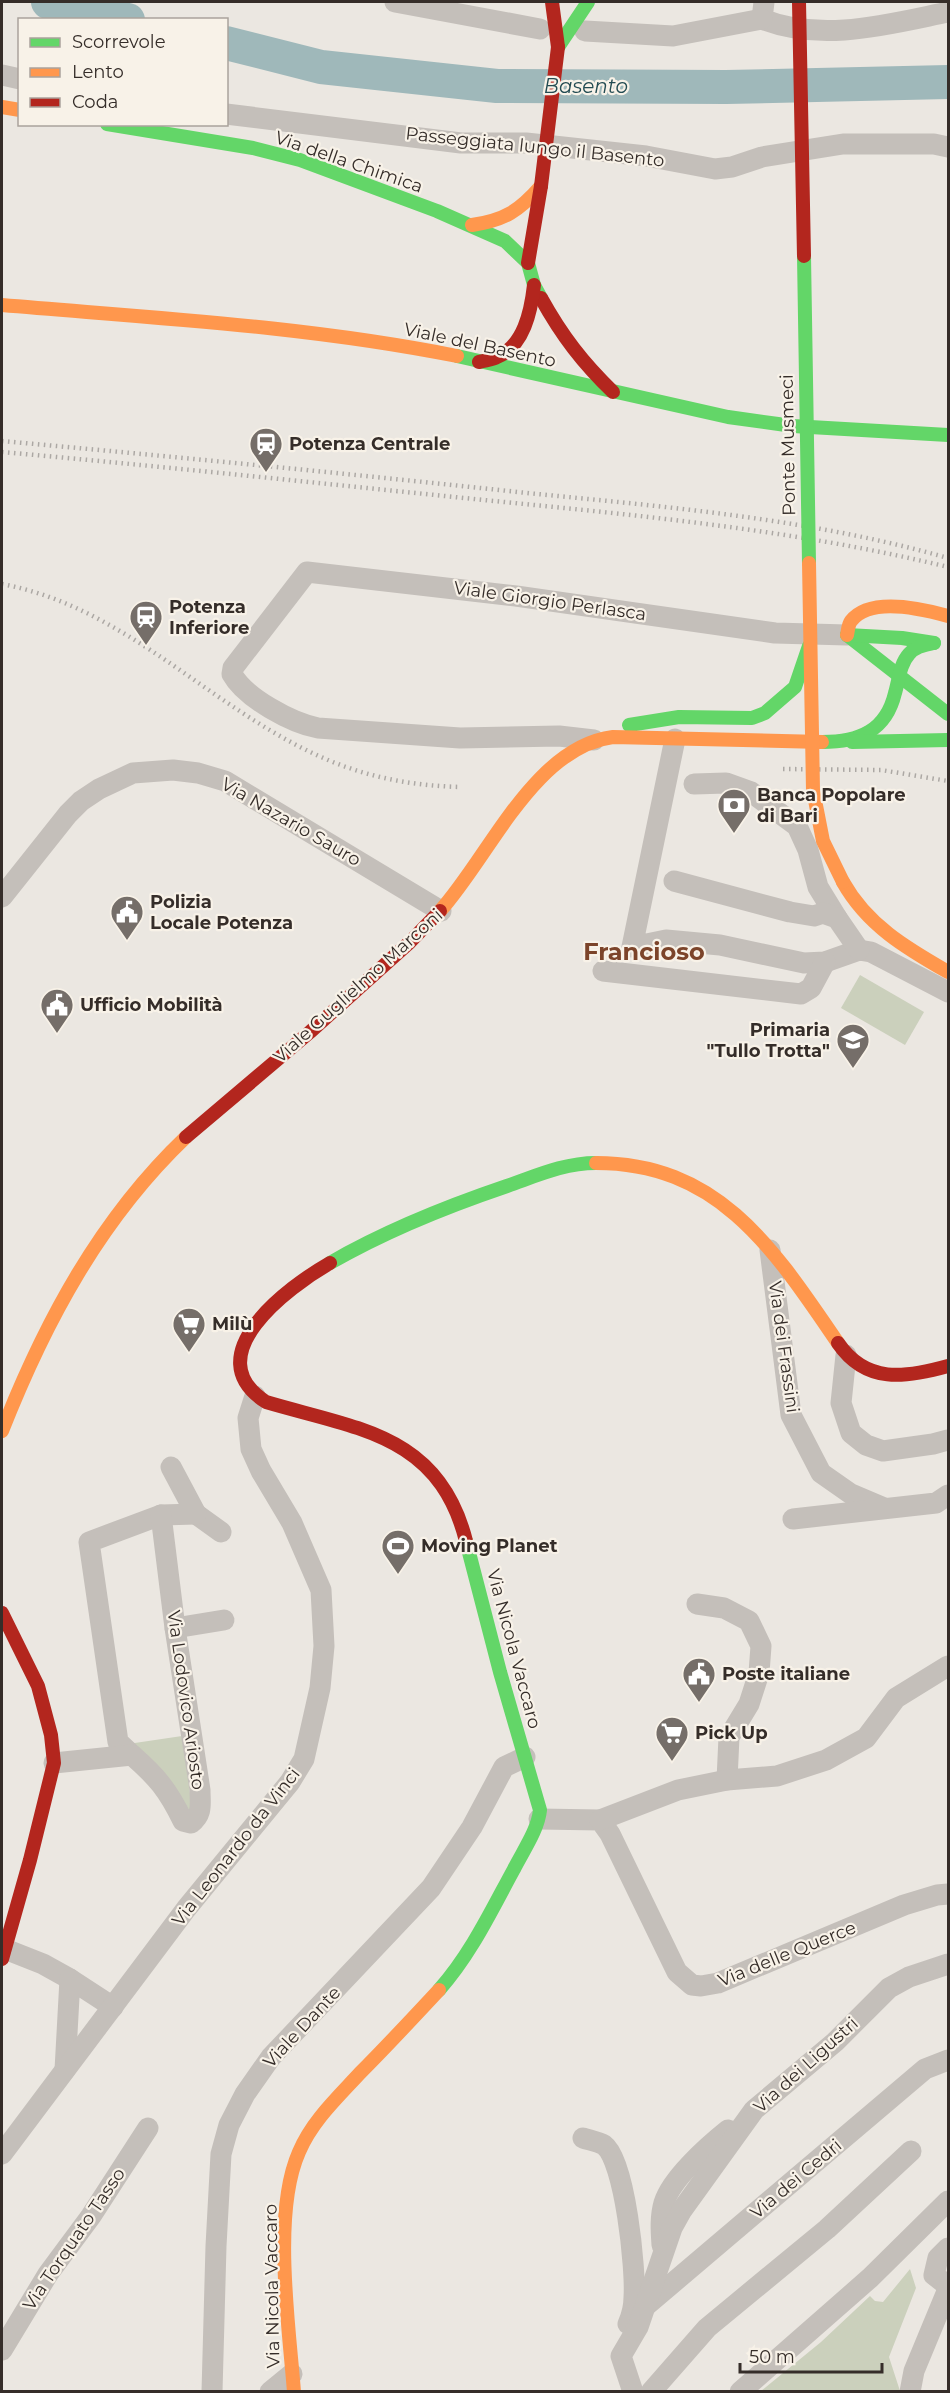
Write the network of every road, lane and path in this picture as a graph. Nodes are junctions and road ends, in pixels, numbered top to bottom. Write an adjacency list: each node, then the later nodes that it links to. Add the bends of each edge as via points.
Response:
1 (395, 2): 8 (street)
2 (552, 2): 10 (street)
3 (588, 2): 10 (street)
4 (799, 2): 34 (street, Ponte Musmeci, bridge)
5 (763, 10): 6 (street, via 775,25 820,30 854,29); 9 (street, via 673,36)
6 (948, 12)
7 (815, 13): 11 (street)
8 (540, 30)
9 (585, 31)
10 (558, 47): 21 (street, bridge)
11 (816, 49)
12 (2, 75): 13 (street)
13 (18, 79)
14 (2, 107): 15 (street)
15 (18, 110)
16 (228, 114): 19 (street, Passeggiata lungo il Basento, via 460,143 526,143 623,153 715,169 843,144)
17 (119, 126): 22 (street, Via della Chimica, via 254,148 300,160)
18 (817, 131): 20 (street)
19 (948, 147)
20 (818, 166)
21 (541, 186): 22 (street, via 523,207 500,222); 23 (street)
22 (472, 225): 23 (street, Via della Chimica, via 505,241)
23 (528, 263): 24 (street)
24 (534, 285): 26 (street, via 528,319 516,340 498,357); 27 (street, via 572,350)
25 (2, 305): 26 (street, Viale del Basento, via 331,334)
26 (478, 362): 27 (street, Viale del Basento)
27 (613, 392): 29 (street, Viale del Basento, via 771,424)
28 (823, 414): 30 (street, Ponte Musmeci)
29 (948, 435)
30 (824, 437)
31 (948, 616): 33 (street, via 911,607 868,610 850,622)
32 (828, 625): 37 (street)
33 (847, 635): 34 (street); 35 (street); 38 (street)
34 (801, 640): 46 (street, via 795,687 765,713 752,718 679,717 639,722); 46 (street, Viale Giorgio Perlasca, via 516,596 307,572 233,668 232,674 242,687 274,711 302,725 460,738 559,736); 52 (street, Ponte Musmeci, bridge, via 813,790 824,841)
35 (931, 643): 36 (street); 39 (street, Viale Guglielmo Marconi, via 916,647); 40 (street, via 918,652 914,669 916,683)
36 (948, 647)
37 (828, 648)
38 (877, 659): 39 (street); 41 (street, via 889,677)
39 (898, 676): 40 (street); 41 (street, Viale Guglielmo Marconi)
40 (925, 698): 42 (street)
41 (893, 701): 49 (street, Viale Guglielmo Marconi, via 887,716 875,728)
42 (948, 714)
43 (948, 727): 48 (street, via 914,729)
44 (830, 729): 50 (street)
45 (675, 739): 46 (street, Viale Guglielmo Marconi); 49 (street, Viale Guglielmo Marconi); 59 (street, via 632,947 666,940 720,945 804,963)
46 (594, 740): 55 (street, Viale Guglielmo Marconi, via 577,748 525,796)
47 (946, 740): 48 (street)
48 (880, 741): 49 (street)
49 (844, 742)
50 (830, 752)
51 (694, 784): 56 (street, via 726,783 751,792 797,826 818,887)
52 (849, 874): 58 (street, via 892,922); 61 (street, via 850,897 877,927)
53 (674, 881): 56 (street, via 790,912 823,913)
54 (2, 897): 55 (street, Via Nazario Sauro, via 81,801 133,772 173,770 225,782)
55 (441, 911): 67 (street, Viale Guglielmo Marconi, via 289,1051 201,1123 136,1189 73,1280 32,1357)
56 (837, 918): 57 (street)
57 (859, 950): 59 (street); 62 (street, via 891,961)
58 (948, 956)
59 (825, 962): 60 (street, via 811,988 801,994)
60 (603, 971)
61 (948, 972)
62 (948, 992)
63 (771, 1250): 64 (street); 66 (street, via 725,1205 678,1178 606,1164 573,1165 544,1173 441,1208 370,1241 295,1285 262,1315 243,1342 240,1366); 71 (street, Via dei Frassini, via 791,1415 821,1473 850,1494)
64 (846, 1355): 65 (street, via 860,1367 895,1374); 68 (street, via 841,1403 851,1433 866,1445 883,1451)
65 (948, 1366)
66 (255, 1396): 82 (street, Via Nicola Vaccaro, via 389,1439 419,1458 444,1485 460,1516); 91 (street, Via Leonardo da Vinci, via 248,1418 251,1449 292,1523 321,1590 324,1646 313,1726 304,1758 290,1782 186,1909)
67 (2, 1431)
68 (948, 1440)
69 (171, 1467): 72 (street)
70 (948, 1495): 71 (street, Via dei Frassini, via 936,1503)
71 (884, 1508): 74 (street, Via dei Frassini)
72 (196, 1514): 73 (street); 75 (street)
73 (161, 1515): 79 (street, Via Lodovico Ariosto); 81 (street, via 89,1542 118,1742)
74 (793, 1520)
75 (220, 1532)
76 (697, 1604): 84 (street, via 724,1608 749,1621 760,1646 759,1672 749,1704 729,1737)
77 (2, 1612): 83 (street, via 38,1686)
78 (224, 1620): 79 (street)
79 (175, 1628): 81 (street, Via Lodovico Ariosto, via 200,1790 198,1818 191,1823 183,1821 169,1792)
80 (948, 1666): 84 (street, via 896,1698 866,1738 826,1760 777,1776)
81 (132, 1755): 83 (street)
82 (525, 1757): 85 (street, Via Nicola Vaccaro, via 538,1798); 107 (street, Viale Dante, via 504,1767 472,1827 431,1888 271,2057 229,2125 221,2154)
83 (54, 1763): 88 (street)
84 (727, 1780): 86 (street, via 678,1790)
85 (539, 1819): 86 (street); 106 (street, Via Nicola Vaccaro, via 490,1916 457,1968 322,2114 298,2151 289,2182 285,2230)
86 (600, 1820): 87 (street, Via delle Querce, via 676,1972 692,1985 738,1976 904,1905)
87 (948, 1894)
88 (3, 1954): 90 (street, via 43,1964)
89 (948, 1964): 94 (street, Via dei Ligustri, via 889,1988 835,2042)
90 (70, 1979): 91 (street); 93 (street)
91 (113, 2007): 93 (street, Via Leonardo da Vinci)
92 (948, 2060): 103 (street, Via dei Cedri, via 925,2069)
93 (64, 2070): 98 (street, Via Leonardo da Vinci)
94 (754, 2110): 101 (street, Via dei Ligustri, via 682,2210); 101 (street, via 702,2154 667,2194 660,2222)
95 (148, 2128): 104 (street, Via Torquato Tasso, via 48,2274)
96 (583, 2138): 105 (street, via 605,2145 617,2163 629,2226 634,2297)
97 (911, 2151): 110 (street, via 827,2229 708,2328)
98 (2, 2154)
99 (948, 2201): 111 (street, via 870,2278)
100 (948, 2248): 102 (street, via 938,2258 934,2275)
101 (663, 2259): 103 (street, Via dei Ligustri)
102 (948, 2288): 112 (street, via 914,2371)
103 (648, 2304): 105 (street, Via dei Ligustri)
104 (2, 2350)
105 (621, 2356): 109 (street)
106 (293, 2383): 108 (street)
107 (212, 2391)
108 (270, 2391)
109 (633, 2391)
110 (651, 2391)
111 (741, 2391)
112 (910, 2391)

